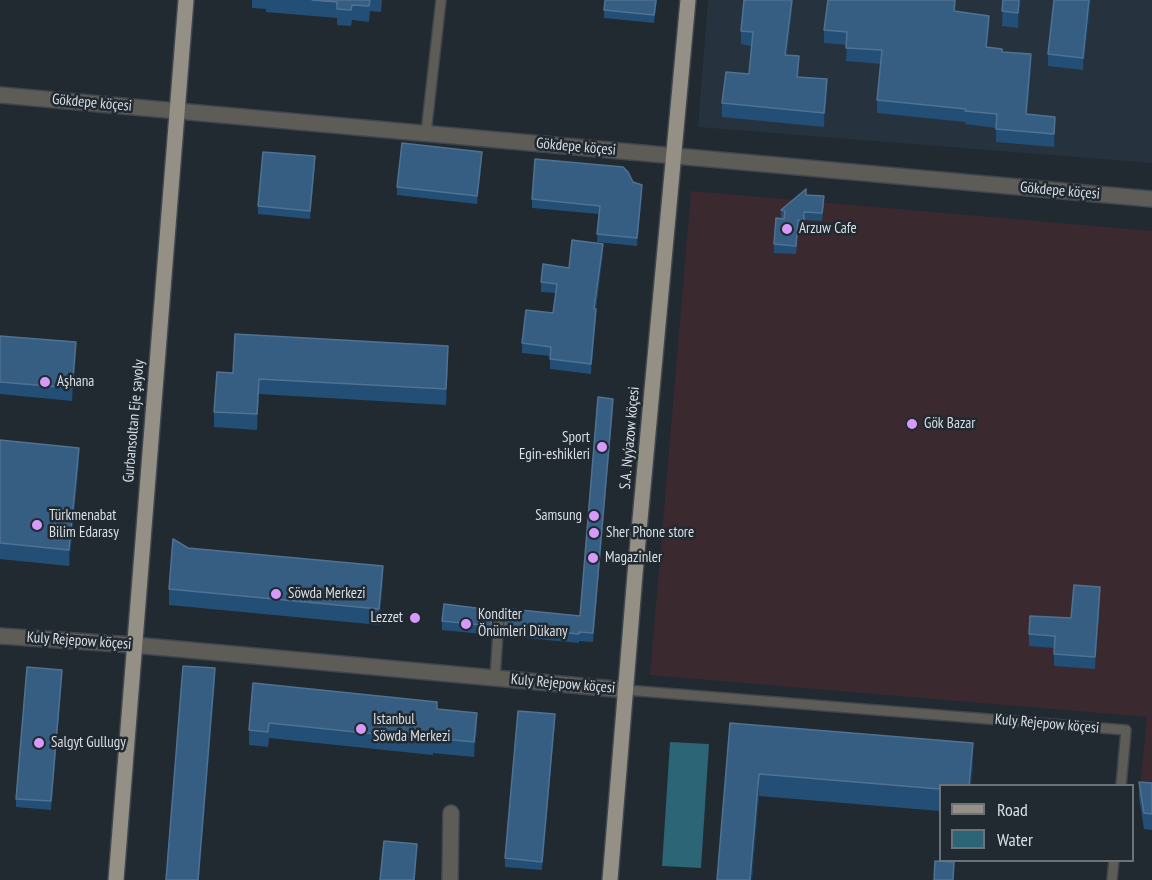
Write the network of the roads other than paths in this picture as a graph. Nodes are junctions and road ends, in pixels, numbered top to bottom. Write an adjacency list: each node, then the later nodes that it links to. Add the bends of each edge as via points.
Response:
1 (186, 0): 5 (main road, Gurbansoltan Eje şayoly)
2 (441, 0): 6 (lane)
3 (688, 0): 7 (main road, S.A. Nyýazow köçesi)
4 (0, 94): 5 (street, Gökdepe köçesi)
5 (177, 111): 6 (street, Gökdepe köçesi); 11 (main road, Gurbansoltan Eje şayoly)
6 (426, 134): 7 (street, Gökdepe köçesi)
7 (674, 156): 8 (street, Gökdepe köçesi); 13 (main road, S.A. Nyýazow köçesi)
8 (1152, 200)
9 (499, 617): 12 (lane)
10 (0, 636): 11 (street, Kuly Rejepow köçesi)
11 (134, 645): 12 (street, Kuly Rejepow köçesi); 17 (main road, Gurbansoltan Eje şayoly)
12 (495, 678): 13 (street, Kuly Rejepow köçesi)
13 (626, 690): 14 (lane, Kuly Rejepow köçesi, via 1126,730); 19 (main road, S.A. Nyýazow köçesi)
14 (1121, 784)
15 (451, 813): 18 (street)
16 (1114, 862): 20 (lane)
17 (116, 880)
18 (450, 880)
19 (609, 880)
20 (1112, 880)

